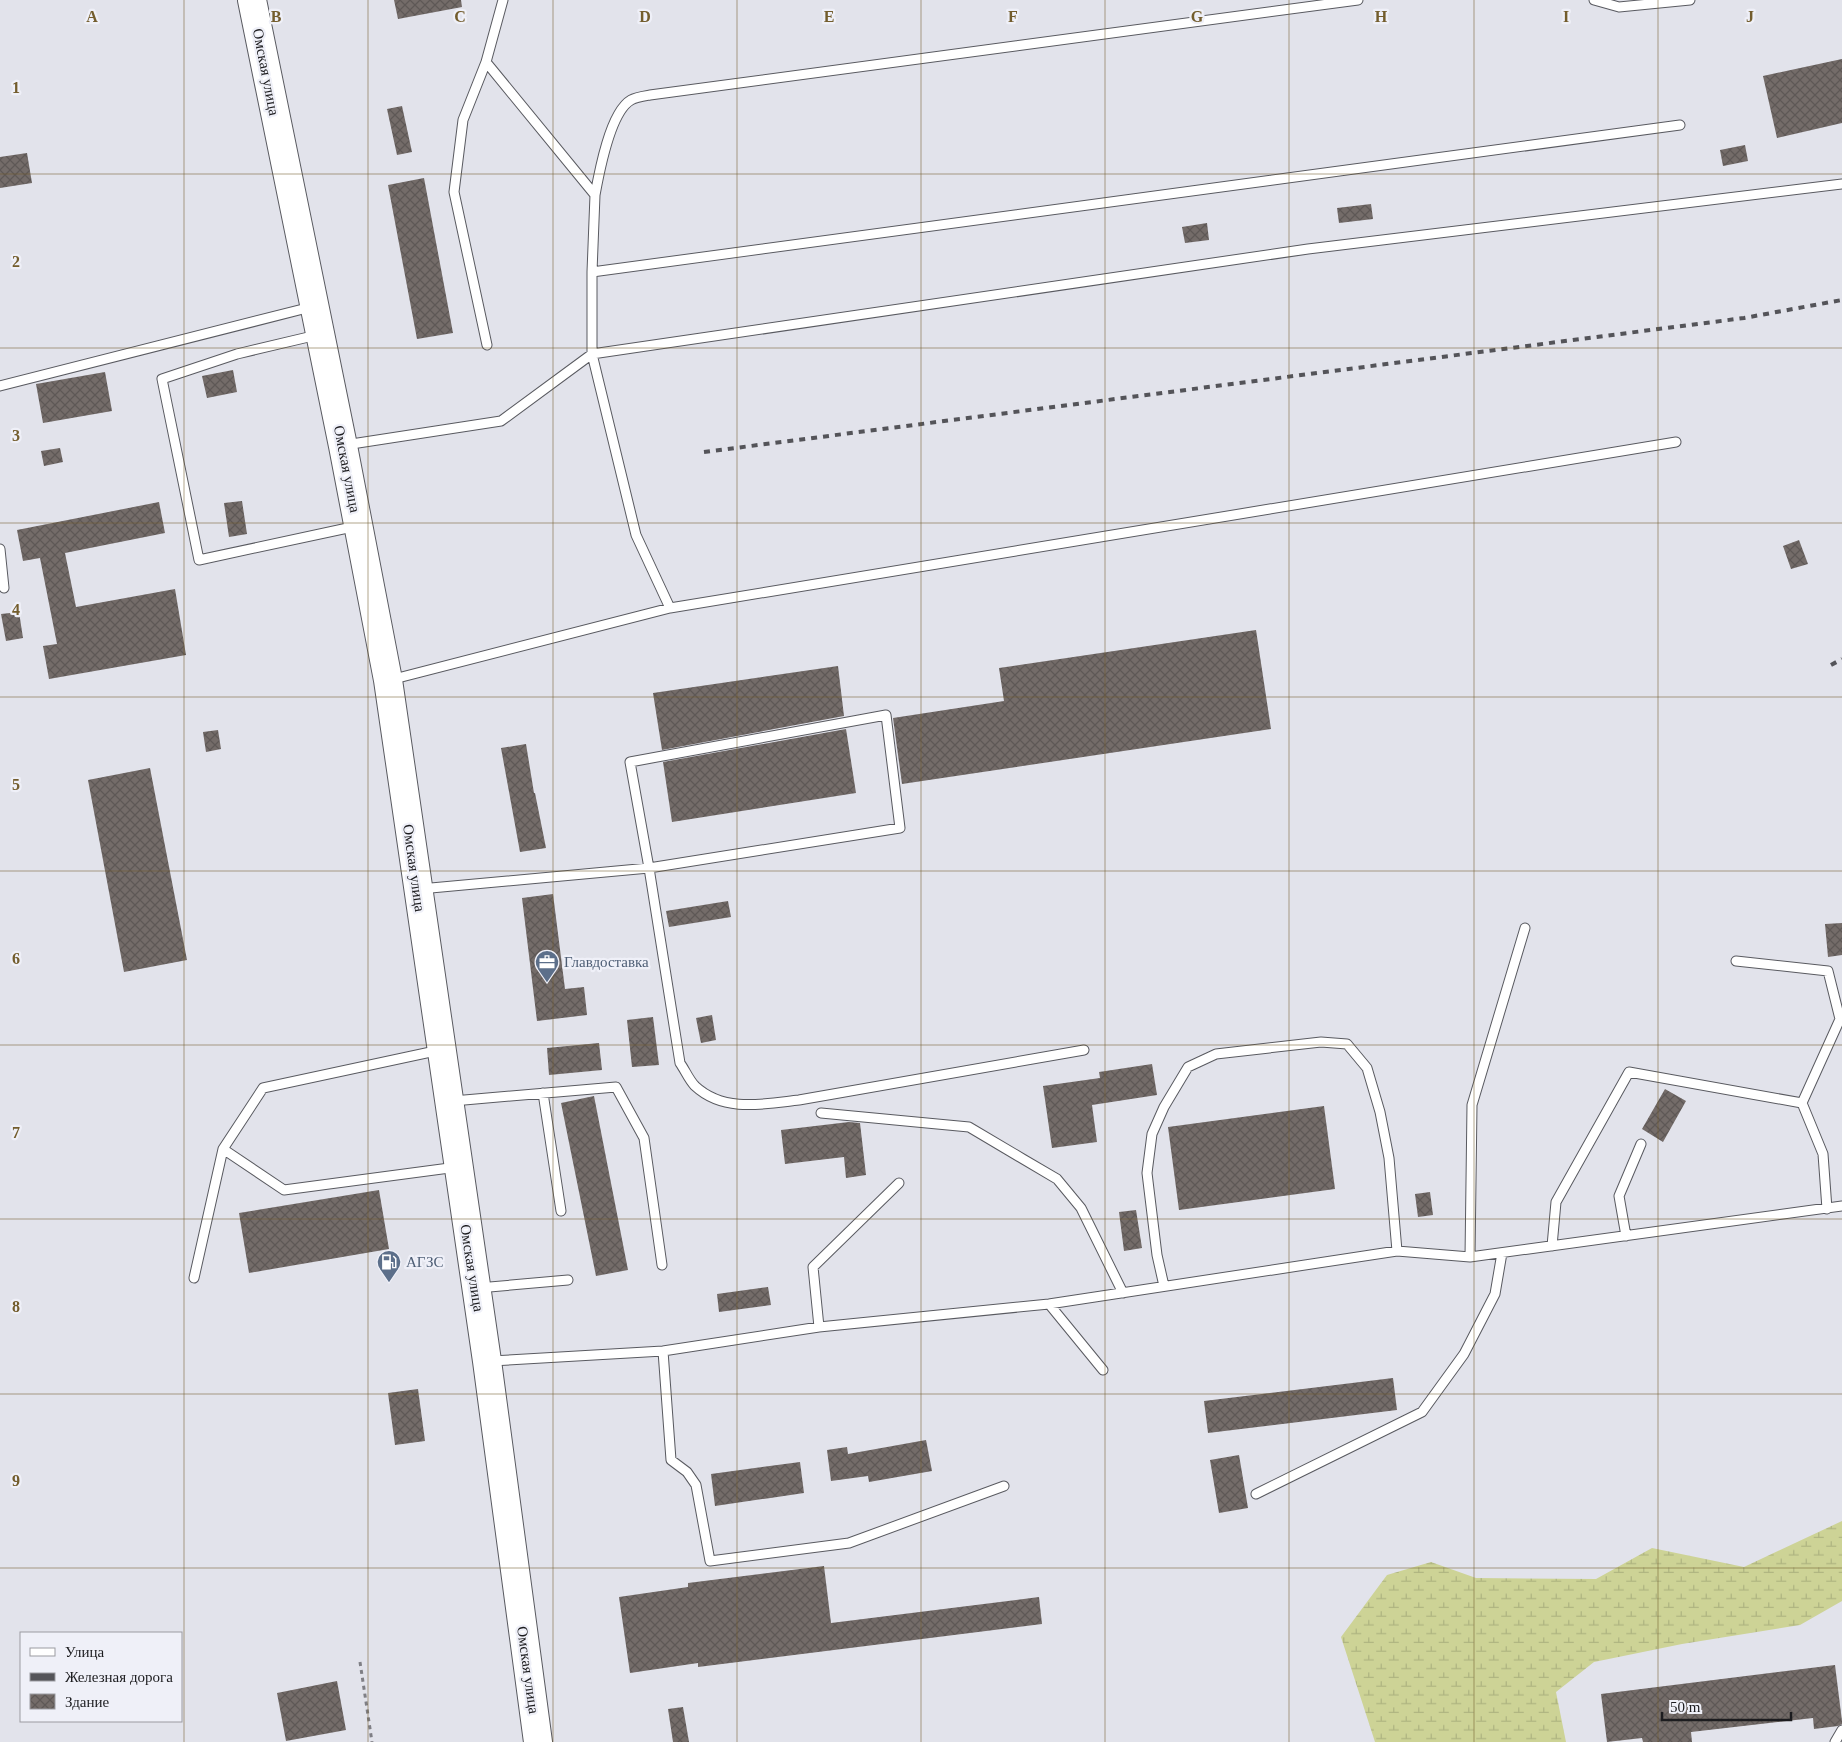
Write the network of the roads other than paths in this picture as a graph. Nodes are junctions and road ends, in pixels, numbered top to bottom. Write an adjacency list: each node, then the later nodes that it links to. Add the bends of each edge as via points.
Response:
1 (252, 0): 11 (main road, Омская улица)
2 (503, 0): 6 (lane)
3 (1358, 0): 9 (lane, via 650,94 630,100 618,114 603,154)
4 (1594, 0): 5 (lane, via 1619,7)
5 (1690, 0)
6 (486, 62): 9 (lane); 13 (lane, via 463,120 454,192)
7 (1680, 125): 10 (lane)
8 (1842, 184): 14 (lane, via 1308,249)
9 (595, 195): 10 (lane)
10 (592, 272): 14 (lane)
11 (314, 306): 12 (main road, Омская улица); 15 (lane)
12 (319, 334): 17 (main road, Омская улица); 18 (lane, via 237,354 162,378 199,560)
13 (487, 345)
14 (592, 354): 17 (lane, via 501,421); 21 (lane, via 636,535)
15 (0, 386)
16 (1676, 442): 21 (lane)
17 (343, 446): 18 (main road, Омская улица)
18 (357, 526): 22 (main road, Омская улица)
19 (0, 549): 20 (lane)
20 (4, 588)
21 (670, 608): 22 (lane)
22 (388, 680): 24 (main road, Омская улица)
23 (649, 868): 23 (lane, via 900,828 886,715 630,762); 24 (lane); 28 (lane, via 680,1063 695,1085 715,1098 732,1104 756,1105 799,1100)
24 (418, 889): 27 (main road, Омская улица)
25 (1525, 928): 44 (lane, via 1472,1105)
26 (1736, 961): 31 (lane, via 1828,971 1840,1019)
27 (440, 1050): 30 (main road, Омская улица); 34 (lane, via 263,1088)
28 (1084, 1050)
29 (543, 1093): 30 (lane); 39 (lane); 45 (lane, via 616,1087 644,1138)
30 (448, 1101): 35 (main road, Омская улица)
31 (1802, 1103): 38 (lane, via 1823,1154); 41 (lane, via 1629,1072 1556,1202)
32 (820, 1113): 50 (lane, via 969,1127 1032,1164 1057,1179 1081,1208)
33 (1641, 1144): 40 (lane, via 1619,1196)
34 (223, 1149): 35 (lane, via 284,1190); 46 (lane)
35 (457, 1167): 49 (main road, Омская улица)
36 (899, 1183): 52 (lane, via 813,1267)
37 (1842, 1206): 38 (lane)
38 (1827, 1208): 40 (lane)
39 (561, 1211)
40 (1626, 1236): 41 (lane)
41 (1552, 1246): 43 (lane)
42 (1397, 1251): 44 (lane); 48 (lane); 48 (lane, via 1389,1158 1380,1112 1367,1068 1347,1044 1321,1042 1216,1054 1188,1067 1152,1134 1147,1173)
43 (1502, 1253): 44 (lane); 57 (lane, via 1495,1294 1464,1354 1422,1412)
44 (1470, 1257)
45 (662, 1265)
46 (194, 1278)
47 (568, 1280): 49 (lane)
48 (1164, 1286): 50 (lane)
49 (475, 1288): 54 (main road, Омская улица)
50 (1123, 1293): 51 (lane)
51 (1050, 1304): 52 (lane); 55 (lane)
52 (819, 1327): 53 (lane)
53 (662, 1351): 54 (lane); 56 (lane, via 671,1460 687,1472 696,1485 710,1561 849,1543)
54 (486, 1361): 59 (main road, Омская улица)
55 (1103, 1370)
56 (1004, 1486)
57 (1256, 1494)
58 (1842, 1730): 60 (lane)
59 (538, 1742)
60 (1836, 1742)

